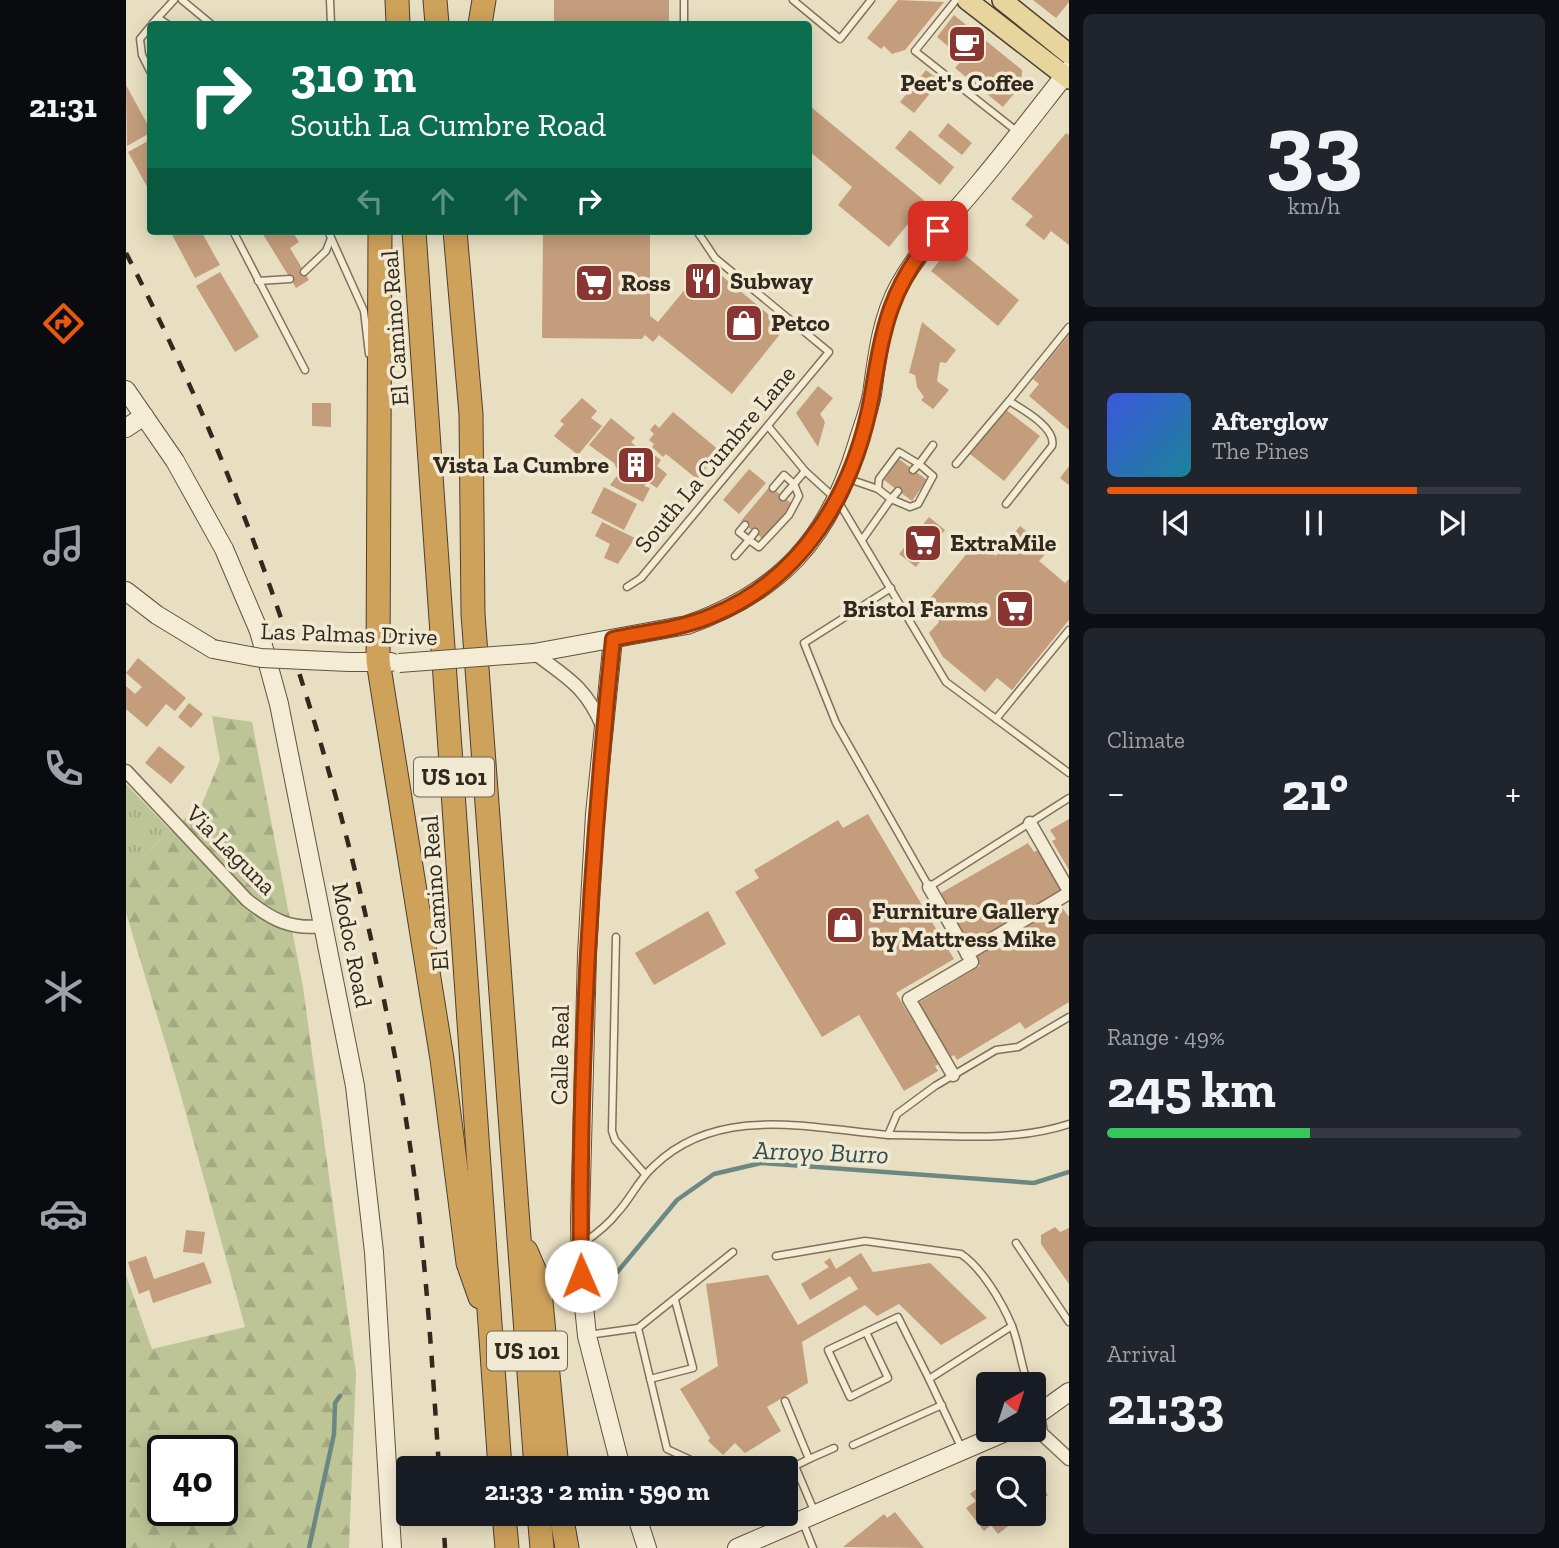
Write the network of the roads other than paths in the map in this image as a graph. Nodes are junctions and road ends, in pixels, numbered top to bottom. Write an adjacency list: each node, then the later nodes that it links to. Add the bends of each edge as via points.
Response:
1 (174, 0): 13 (lane)
2 (182, 0): 16 (lane)
3 (330, 0): 17 (lane)
4 (397, 0): 18 (highway)
5 (435, 0): 19 (highway)
6 (484, 0): 20 (highway)
7 (684, 0): 21 (lane)
8 (793, 0): 9 (lane, via 840,39)
9 (872, 0)
10 (956, 0): 26 (lane, via 915,51)
11 (967, 0): 25 (main road)
12 (1002, 0): 23 (main road)
13 (158, 18): 14 (lane); 15 (lane)
14 (155, 21)
15 (162, 21)
16 (207, 21)
17 (331, 21)
18 (398, 21)
19 (437, 21)
20 (480, 21)
21 (684, 21)
22 (147, 31): 24 (lane, via 140,39)
23 (1069, 54)
24 (147, 65)
25 (1068, 75): 26 (street, Las Palmas Drive)
26 (1019, 133): 51 (street, Las Palmas Drive, via 929,241 897,288)
27 (235, 235): 37 (lane)
28 (330, 235): 40 (lane, via 365,311 370,364)
29 (330, 235): 35 (lane, via 326,251)
30 (380, 235): 40 (highway)
31 (414, 235): 95 (highway, El Camino Real / US 101)
32 (455, 235): 43 (highway, US 101)
33 (471, 235): 43 (highway)
34 (700, 235): 45 (lane, South La Cumbre Lane, via 715,258 829,352)
35 (304, 272)
36 (290, 279): 37 (lane)
37 (258, 281): 39 (lane)
38 (1069, 327): 42 (lane)
39 (305, 370)
40 (380, 385): 71 (highway)
41 (126, 390): 44 (street, Modoc Road)
42 (1009, 401): 48 (lane); 59 (lane, via 1050,431 1054,440)
43 (471, 414): 88 (highway, US 101, via 473,614)
44 (145, 416): 46 (street); 80 (street, Modoc Road, via 204,512 259,631 279,704)
45 (768, 426): 50 (lane); 65 (lane, South La Cumbre Lane, via 641,578)
46 (126, 428)
47 (933, 445): 49 (lane)
48 (956, 464)
49 (916, 467): 54 (lane, via 899,452 879,479); 57 (lane, via 933,476 918,504 910,507)
50 (805, 471): 52 (lane); 58 (lane)
51 (847, 478): 54 (lane); 58 (street, Las Palmas Drive)
52 (794, 484): 53 (lane, via 784,475); 56 (lane); 62 (lane, via 799,496 789,515 759,547)
53 (773, 488)
54 (878, 489): 57 (lane)
55 (898, 491): 57 (lane)
56 (783, 497)
57 (891, 499): 63 (lane)
58 (838, 501): 63 (lane); 69 (street, Las Palmas Drive, via 795,559 741,602 687,625)
59 (1006, 504)
60 (745, 525): 62 (lane, via 739,532)
61 (755, 532): 62 (lane)
62 (749, 540): 64 (lane)
63 (862, 540): 66 (lane)
64 (735, 556)
65 (627, 587)
66 (891, 588): 72 (lane, via 946,682); 78 (lane, via 804,643 836,723)
67 (126, 591): 71 (street, Las Palmas Drive, bridge, via 213,649 261,658)
68 (1069, 630): 72 (lane)
69 (613, 639): 70 (street, Las Palmas Drive); 73 (street, Calle Real)
70 (534, 653): 71 (street, Las Palmas Drive, bridge); 73 (street, via 572,680 592,702)
71 (388, 662): 95 (highway, via 468,1263)
72 (996, 719): 75 (lane)
73 (604, 730): 90 (street, Calle Real, via 586,966)
74 (126, 771): 80 (street, Via Laguna, via 267,916 295,927)
75 (1069, 774)
76 (1069, 798): 77 (lane)
77 (1030, 823): 78 (lane); 79 (street)
78 (929, 887): 82 (street)
79 (1069, 892): 82 (street)
80 (324, 926): 126 (street, Modoc Road, via 355,1086 374,1252)
81 (616, 937): 87 (lane, via 612,1131)
82 (967, 954): 84 (street, via 972,962 909,999)
83 (1069, 1017): 84 (lane, via 1018,1047 996,1050)
84 (953, 1075): 86 (lane, via 897,1114)
85 (1069, 1124): 86 (lane, via 1003,1138)
86 (888, 1135): 87 (lane, via 782,1125 730,1126 689,1140)
87 (645, 1174): 90 (lane, via 619,1212)
88 (518, 1234): 113 (highway, US 101); 114 (highway, via 539,1282)
89 (1016, 1243): 94 (lane)
90 (580, 1245): 99 (street, Calle Real)
91 (733, 1252): 93 (lane)
92 (776, 1256): 96 (lane, via 866,1241 961,1254 969,1259)
93 (675, 1300): 97 (lane); 102 (lane, via 694,1368)
94 (1068, 1318)
95 (489, 1324): 112 (highway, El Camino Real / US 101)
96 (1012, 1326): 100 (lane); 101 (lane)
97 (638, 1328): 99 (lane); 102 (lane)
98 (866, 1332): 98 (lane, via 828,1350 850,1397 888,1378); 101 (lane, via 898,1317)
99 (587, 1336): 115 (street, Calle Real)
100 (1025, 1372)
101 (929, 1378): 105 (lane)
102 (650, 1379): 116 (lane, via 667,1449)
103 (1069, 1392): 106 (street)
104 (785, 1401): 117 (lane)
105 (942, 1405): 109 (lane); 111 (lane)
106 (1046, 1406)
107 (1046, 1438): 118 (street)
108 (983, 1442): 111 (street)
109 (852, 1446)
110 (834, 1448): 117 (lane)
111 (963, 1451): 121 (street)
112 (499, 1456)
113 (535, 1456)
114 (556, 1456)
115 (618, 1456)
116 (682, 1456)
117 (809, 1459): 119 (lane)
118 (1069, 1459)
119 (798, 1464)
120 (798, 1480): 121 (lane)
121 (809, 1517): 131 (street); 132 (lane)
122 (505, 1526): 127 (highway)
123 (540, 1526): 128 (highway)
124 (563, 1526): 129 (highway)
125 (640, 1526): 130 (street)
126 (392, 1548)
127 (507, 1548)
128 (542, 1548)
129 (566, 1548)
130 (647, 1548)
131 (737, 1548)
132 (813, 1548)

